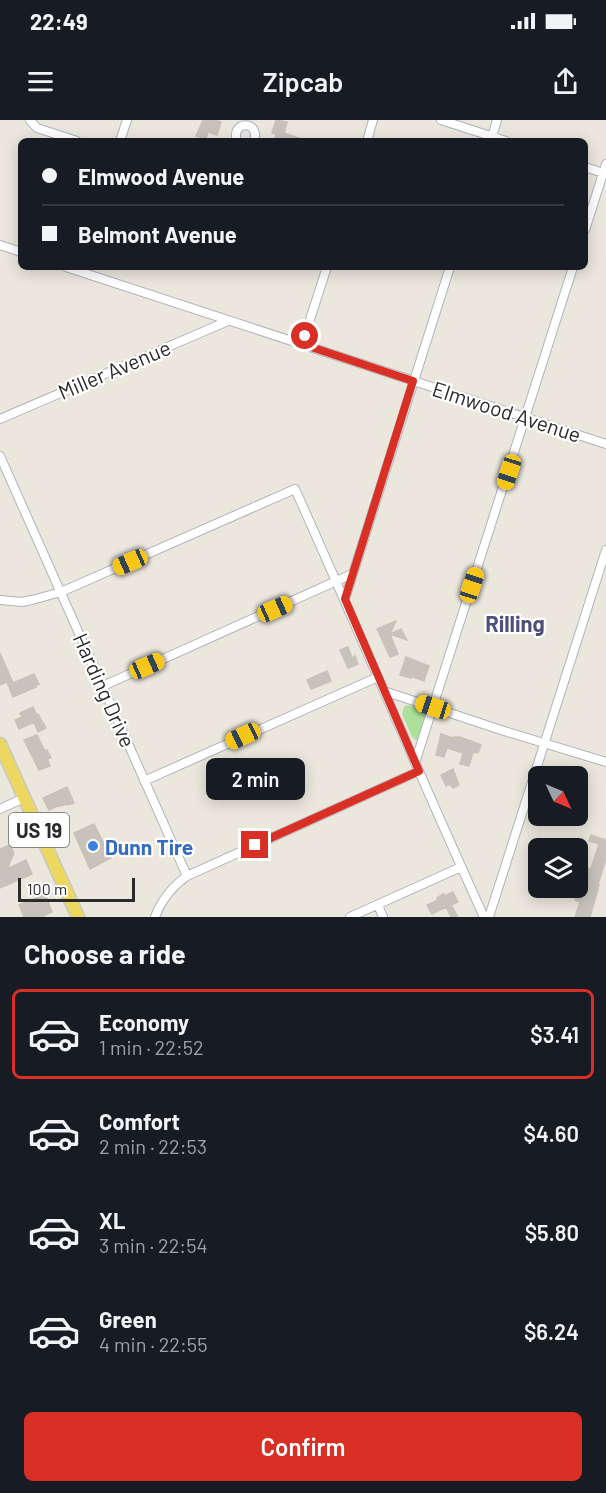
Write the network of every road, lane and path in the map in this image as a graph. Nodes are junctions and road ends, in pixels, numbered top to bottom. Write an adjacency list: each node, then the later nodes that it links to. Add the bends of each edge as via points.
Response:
1 (30, 120): 7 (street, via 38,128)
2 (127, 120): 8 (street)
3 (373, 120): 11 (street)
4 (441, 120): 12 (street)
5 (497, 120): 13 (street)
6 (250, 123): 9 (street, via 237,130); 10 (street)
7 (68, 138)
8 (121, 138)
9 (236, 138)
10 (254, 138)
11 (368, 138)
12 (488, 138)
13 (491, 138)
14 (606, 164): 16 (street)
15 (588, 168): 16 (street)
16 (604, 174): 17 (street)
17 (588, 221)
18 (0, 245): 19 (street)
19 (18, 251)
20 (83, 270): 24 (street, Elmwood Avenue)
21 (326, 270): 25 (street)
22 (449, 270): 26 (street)
23 (572, 270): 27 (street)
24 (228, 321): 25 (street, Elmwood Avenue); 28 (street, Miller Avenue)
25 (302, 344): 26 (street, Elmwood Avenue)
26 (413, 381): 27 (street, Elmwood Avenue); 32 (street)
27 (526, 417): 29 (street, Elmwood Avenue); 40 (street)
28 (0, 419)
29 (606, 444)
30 (0, 456): 34 (street, Harding Drive)
31 (606, 550): 42 (street)
32 (352, 574): 33 (street); 35 (street)
33 (337, 581): 34 (street, via 295,489); 35 (street); 38 (street)
34 (61, 592): 36 (street, via 22,602); 38 (street, Harding Drive)
35 (345, 599): 37 (street)
36 (0, 600)
37 (378, 677): 39 (street); 45 (street)
38 (103, 686): 45 (street, Harding Drive)
39 (384, 692): 40 (street); 44 (street)
40 (433, 707): 42 (street); 44 (street)
41 (0, 744): 46 (main road, US 19)
42 (545, 744): 43 (street); 56 (street)
43 (606, 762)
44 (417, 767): 48 (street); 49 (street)
45 (144, 781): 49 (street, Harding Drive)
46 (24, 798): 47 (street); 51 (main road, US 19)
47 (0, 809)
48 (461, 867): 50 (street); 55 (street)
49 (188, 876): 52 (street, via 163,901)
50 (378, 905): 53 (street); 54 (street)
51 (78, 917)
52 (155, 917)
53 (350, 917)
54 (383, 917)
55 (484, 917)
56 (489, 917)

